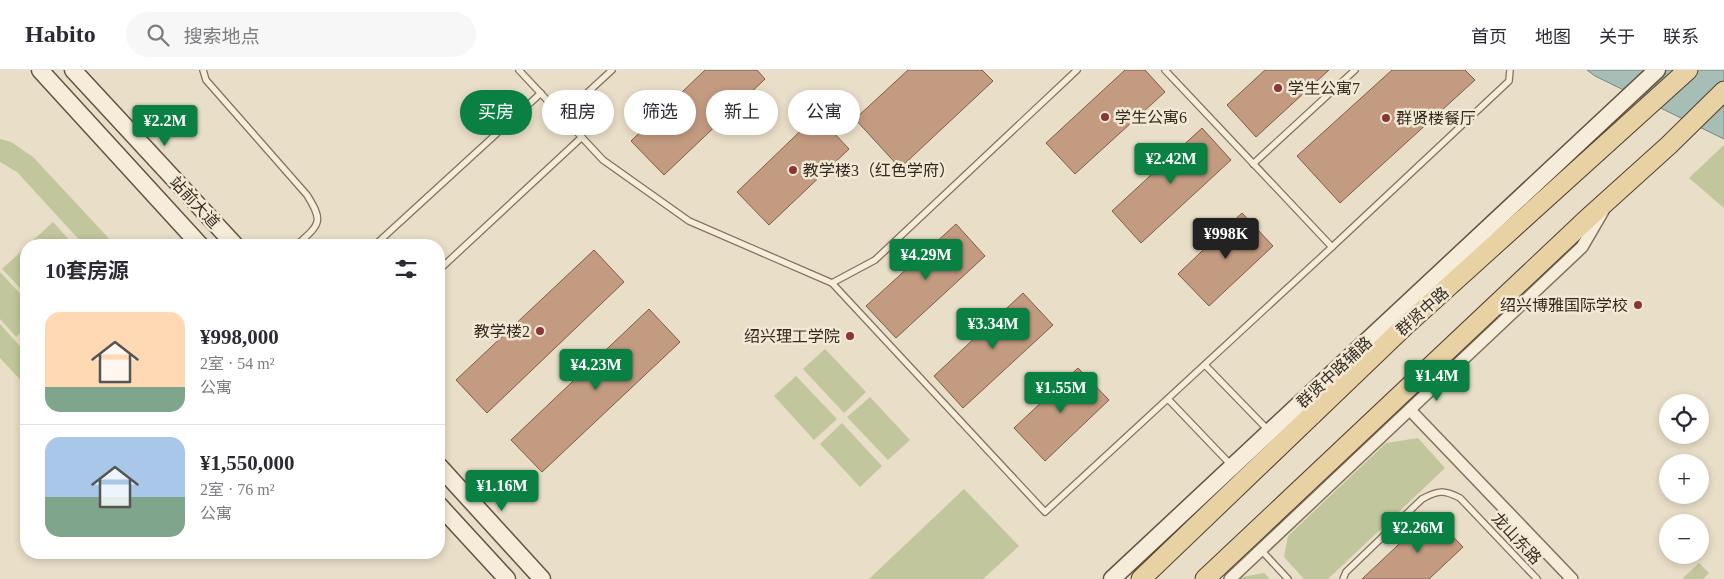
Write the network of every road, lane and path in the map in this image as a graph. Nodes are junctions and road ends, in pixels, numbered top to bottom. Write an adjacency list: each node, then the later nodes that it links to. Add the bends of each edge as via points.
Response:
1 (40, 70): 18 (main road, 站前大道)
2 (73, 70): 19 (main road, 站前大道)
3 (203, 70): 20 (lane, via 206,80 317,210 314,230)
4 (519, 70): 14 (lane)
5 (612, 70): 12 (lane)
6 (1077, 70): 24 (lane, via 875,260)
7 (1165, 70): 16 (lane)
8 (1355, 70): 16 (lane)
9 (1510, 70): 22 (lane, via 1509,81)
10 (1657, 70): 28 (main road, 群贤中路辅路)
11 (1688, 70): 36 (main road, 群贤中路, via 1406,325)
12 (590, 90)
13 (1724, 91): 17 (main road)
14 (541, 92): 21 (lane)
15 (582, 137): 23 (lane); 24 (lane, via 603,160 689,221)
16 (1253, 164): 22 (lane)
17 (1610, 198): 27 (street, via 1582,247); 37 (main road)
18 (195, 239)
19 (229, 239)
20 (304, 239)
21 (382, 239)
22 (1332, 247): 25 (lane)
23 (445, 264)
24 (832, 283): 26 (lane, via 1046,512)
25 (1204, 365): 26 (lane); 28 (lane)
26 (1168, 398): 29 (lane)
27 (1410, 410): 32 (street); 42 (street)
28 (1270, 432): 29 (main road, 群贤中路辅路)
29 (1232, 467): 35 (main road, 群贤中路辅路)
30 (445, 473): 34 (main road)
31 (445, 512): 33 (main road)
32 (1261, 550): 38 (street); 39 (lane)
33 (507, 579)
34 (542, 579)
35 (1112, 579)
36 (1141, 579)
37 (1205, 579)
38 (1230, 579)
39 (1288, 579)
40 (1343, 579): 41 (lane, 龙山东路, via 1346,572 1422,499 1435,492 1448,492 1460,498)
41 (1537, 579)
42 (1572, 579)

